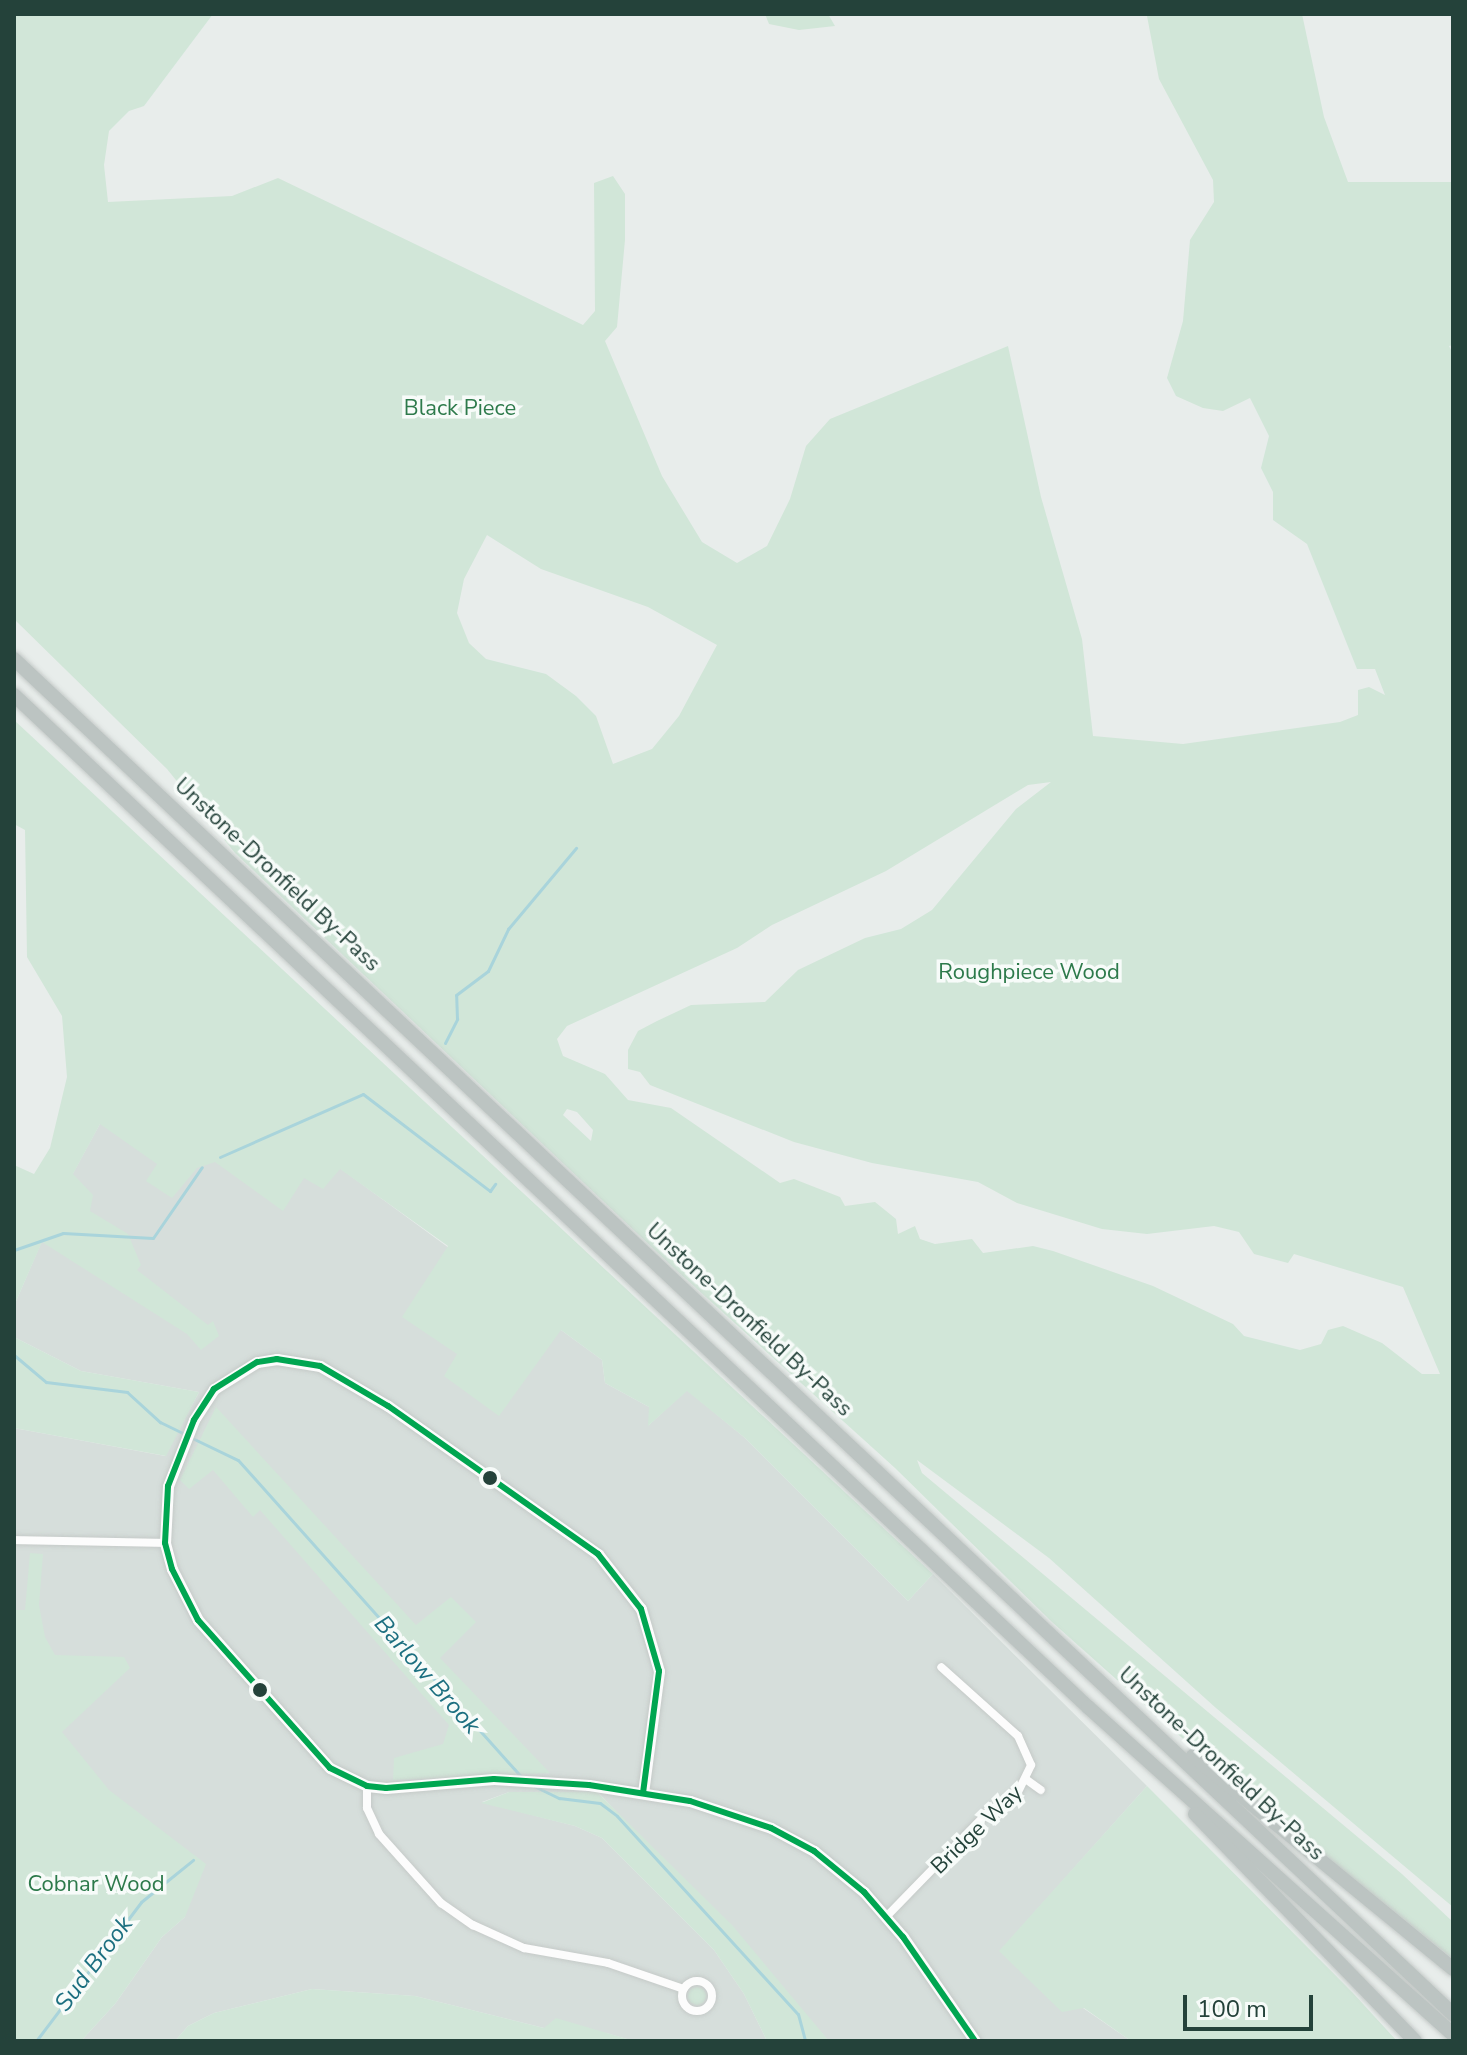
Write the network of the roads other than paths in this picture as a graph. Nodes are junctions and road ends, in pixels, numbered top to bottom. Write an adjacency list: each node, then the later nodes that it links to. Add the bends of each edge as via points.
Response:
1 (14, 659): 7 (highway, Unstone-Dronfield By-Pass)
2 (14, 695): 6 (highway, Unstone-Dronfield By-Pass)
3 (14, 1540): 4 (street)
4 (165, 1543): 9 (street, via 178,1588 198,1620 313,1753); 11 (street, via 168,1486 194,1420 214,1389 257,1362 287,1359 320,1366 388,1406 598,1554 641,1609 659,1671)
5 (941, 1667): 8 (street, Bridge Way, via 1018,1736 1031,1765)
6 (1088, 1707): 16 (highway, Unstone-Dronfield By-Pass); 18 (highway)
7 (1133, 1710): 13 (highway); 15 (highway, Unstone-Dronfield By-Pass)
8 (1027, 1780): 10 (street); 12 (street, Bridge Way, via 987,1813)
9 (367, 1786): 11 (street, via 510,1780); 14 (street, via 367,1808 379,1834 441,1903 473,1925 524,1948 608,1963)
10 (1041, 1790)
11 (643, 1793): 12 (street, via 718,1807 771,1828 836,1867)
12 (886, 1917): 17 (street)
13 (1453, 1969)
14 (684, 1989)
15 (1453, 2014)
16 (1453, 2034)
17 (975, 2041)
18 (1415, 2041)

